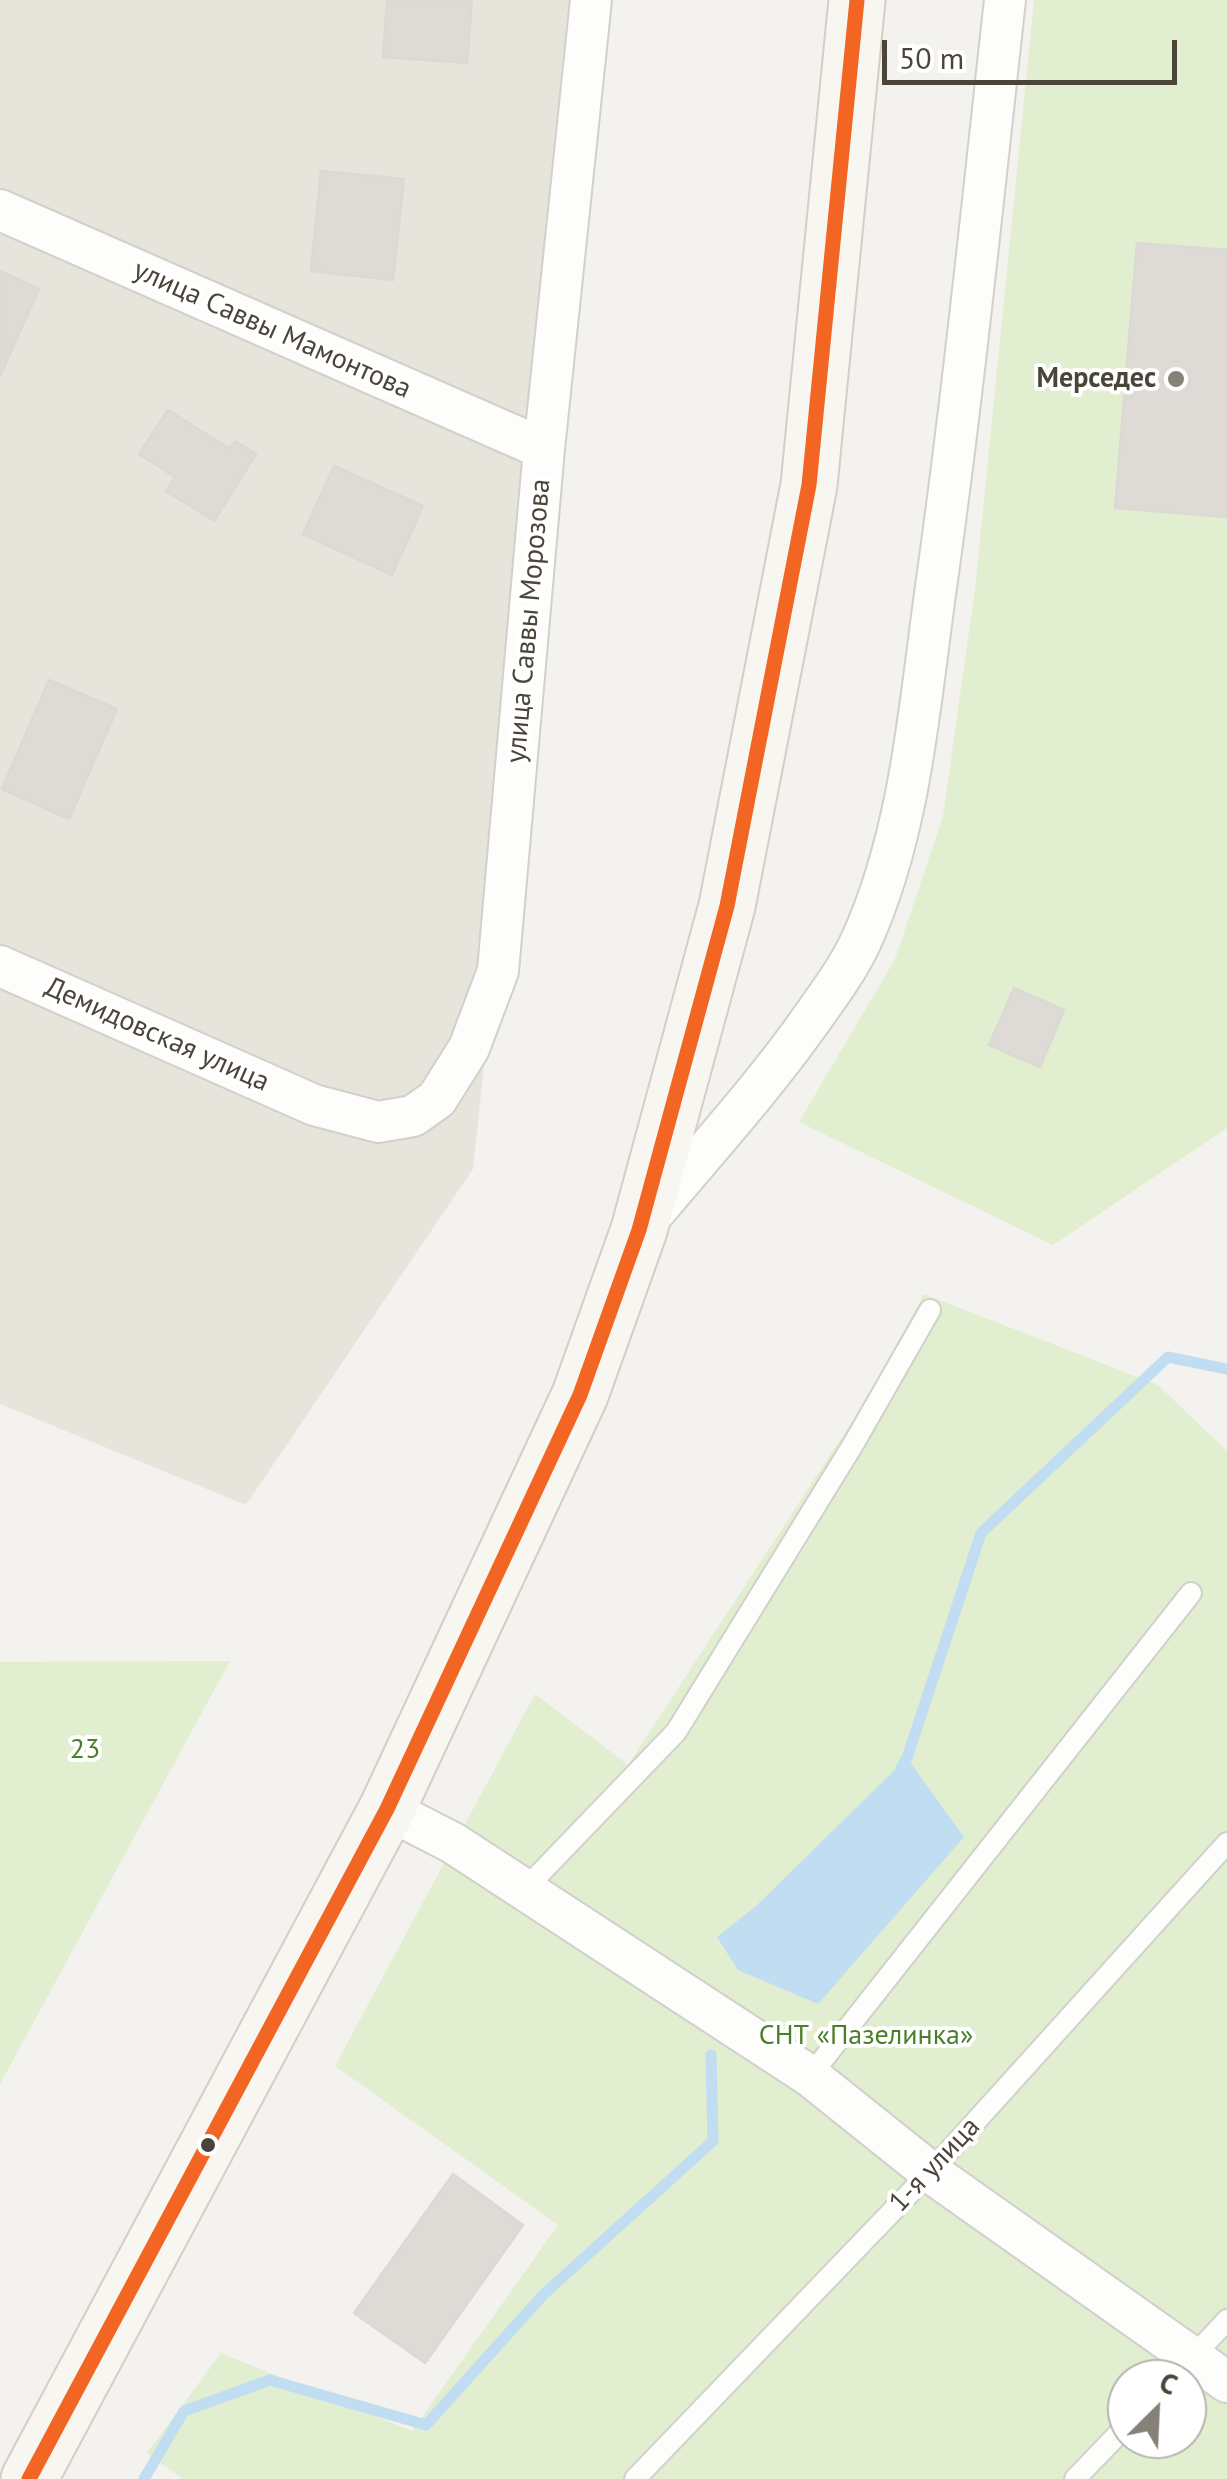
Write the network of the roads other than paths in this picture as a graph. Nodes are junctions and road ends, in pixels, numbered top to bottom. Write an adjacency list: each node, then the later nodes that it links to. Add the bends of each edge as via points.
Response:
1 (591, 0): 5 (street, улица Саввы Морозова)
2 (857, 0): 8 (main road, via 809,485 727,906)
3 (1005, 0): 8 (street, via 949,496 906,798 882,886 861,940 825,1001 752,1100)
4 (0, 210): 5 (street, улица Саввы Мамонтова)
5 (544, 449): 7 (street, улица Саввы Морозова, via 498,971 469,1048 437,1098 413,1116 378,1122)
6 (0, 966): 7 (street, Демидовская улица)
7 (314, 1105)
8 (639, 1230): 11 (main road, via 580,1395)
9 (930, 1310): 13 (lane, via 676,1732)
10 (1191, 1593): 14 (lane)
11 (387, 1809): 13 (street); 20 (main road)
12 (1227, 1843): 15 (lane, 1-я улица)
13 (525, 1888): 14 (street)
14 (810, 2076): 15 (street)
15 (930, 2172): 17 (street); 21 (lane, 1-я улица)
16 (1227, 2320): 18 (lane)
17 (1169, 2359)
18 (1191, 2359)
19 (1107, 2445): 22 (lane)
20 (29, 2479)
21 (635, 2479)
22 (1074, 2479)

